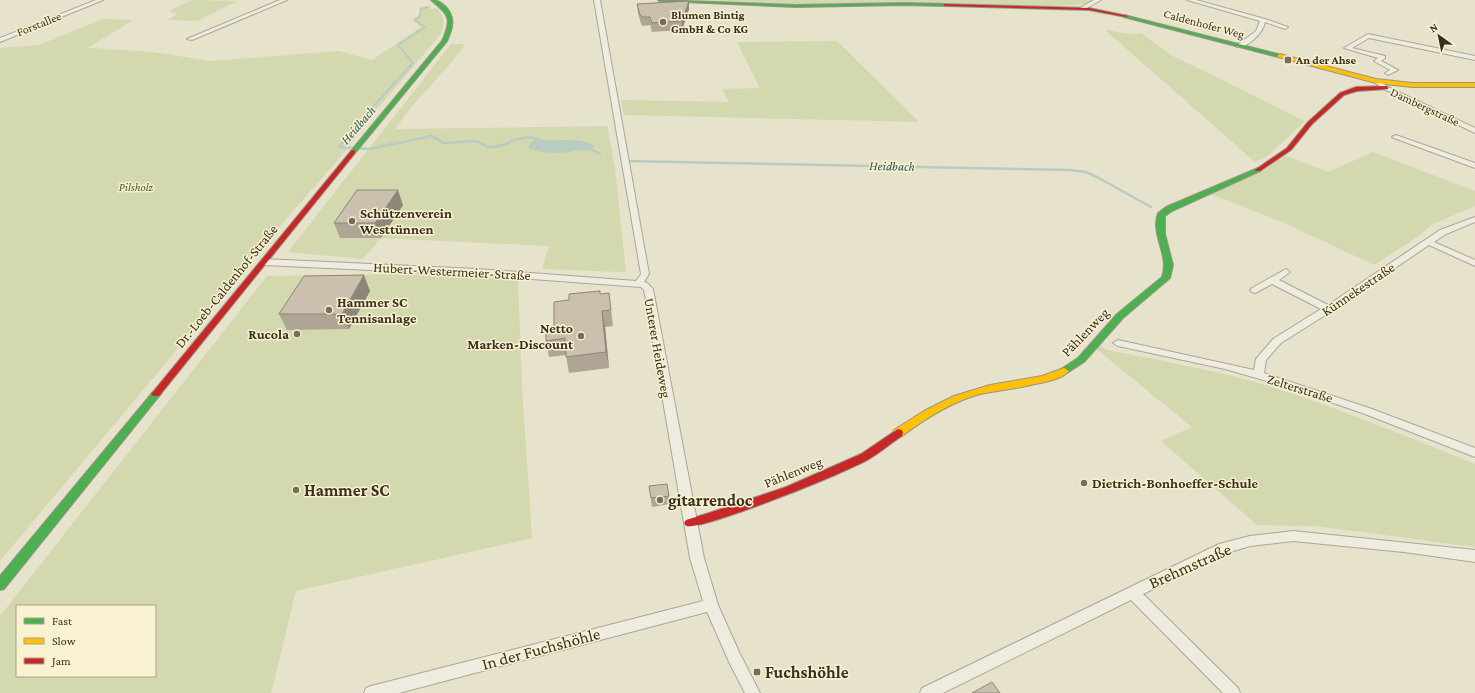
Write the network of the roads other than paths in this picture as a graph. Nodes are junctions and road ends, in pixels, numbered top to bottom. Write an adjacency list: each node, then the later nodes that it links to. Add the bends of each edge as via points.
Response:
1 (100, 0): 13 (street, Forstallee)
2 (284, 0): 12 (street)
3 (448, 0): 8 (main road)
4 (597, 0): 29 (street, Unterer Heideweg, via 645,274)
5 (660, 0): 9 (main road, Caldenhofer Weg, via 796,6 904,4)
6 (1098, 0): 9 (street)
7 (1190, 0): 10 (street)
8 (435, 1): 25 (main road, Dr.-Loeb-Caldenhof-Straße, via 449,13 451,23 444,41)
9 (1083, 8): 14 (main road, Caldenhofer Weg, via 1119,14)
10 (1263, 20): 11 (street); 14 (street, via 1257,33)
11 (1285, 27)
12 (190, 39)
13 (0, 40)
14 (1239, 46): 17 (main road, Caldenhofer Weg)
15 (1475, 58): 16 (street, via 1368,36 1347,48 1383,57 1377,61 1395,70)
16 (1388, 73)
17 (1376, 81): 18 (main road, Caldenhofer Weg, via 1412,85); 19 (street, Dambergstraße)
18 (1475, 85)
19 (1386, 88): 20 (street, Dambergstraße); 35 (main road, Pählenweg, via 1356,89 1342,94 1310,123 1289,149 1274,160 1161,215 1160,229 1168,258 1169,272 1166,278 1120,316 1081,360 1070,368 1036,381 979,392 946,403 924,414 865,457 790,490)
20 (1475, 131)
21 (1396, 137): 22 (street)
22 (1475, 166)
23 (1475, 219): 24 (street, Künnekestraße, via 1442,232)
24 (1428, 242): 26 (street); 31 (street, Künnekestraße)
25 (264, 262): 29 (street, Hubert-Westermeier-Straße); 37 (main road, Dr.-Loeb-Caldenhof-Straße)
26 (1475, 263)
27 (1286, 272): 28 (street)
28 (1272, 280): 30 (street); 31 (street)
29 (639, 283): 35 (street, Unterer Heideweg, via 648,290)
30 (1256, 290)
31 (1328, 309): 33 (street, Künnekestraße, via 1276,342 1261,359)
32 (1118, 343): 33 (street, Zelterstraße)
33 (1259, 375): 34 (street, Zelterstraße, via 1329,396)
34 (1475, 453)
35 (690, 522): 39 (street, Unterer Heideweg, via 697,558)
36 (1475, 556): 38 (street, Brehmstraße, via 1293,536 1276,537 1224,548)
37 (0, 586)
38 (1132, 592): 42 (street, Brehmstraße); 43 (street)
39 (711, 604): 40 (street, In der Fuchshöhle); 41 (street, Unterer Heideweg)
40 (371, 693)
41 (752, 693)
42 (927, 693)
43 (1233, 693)

